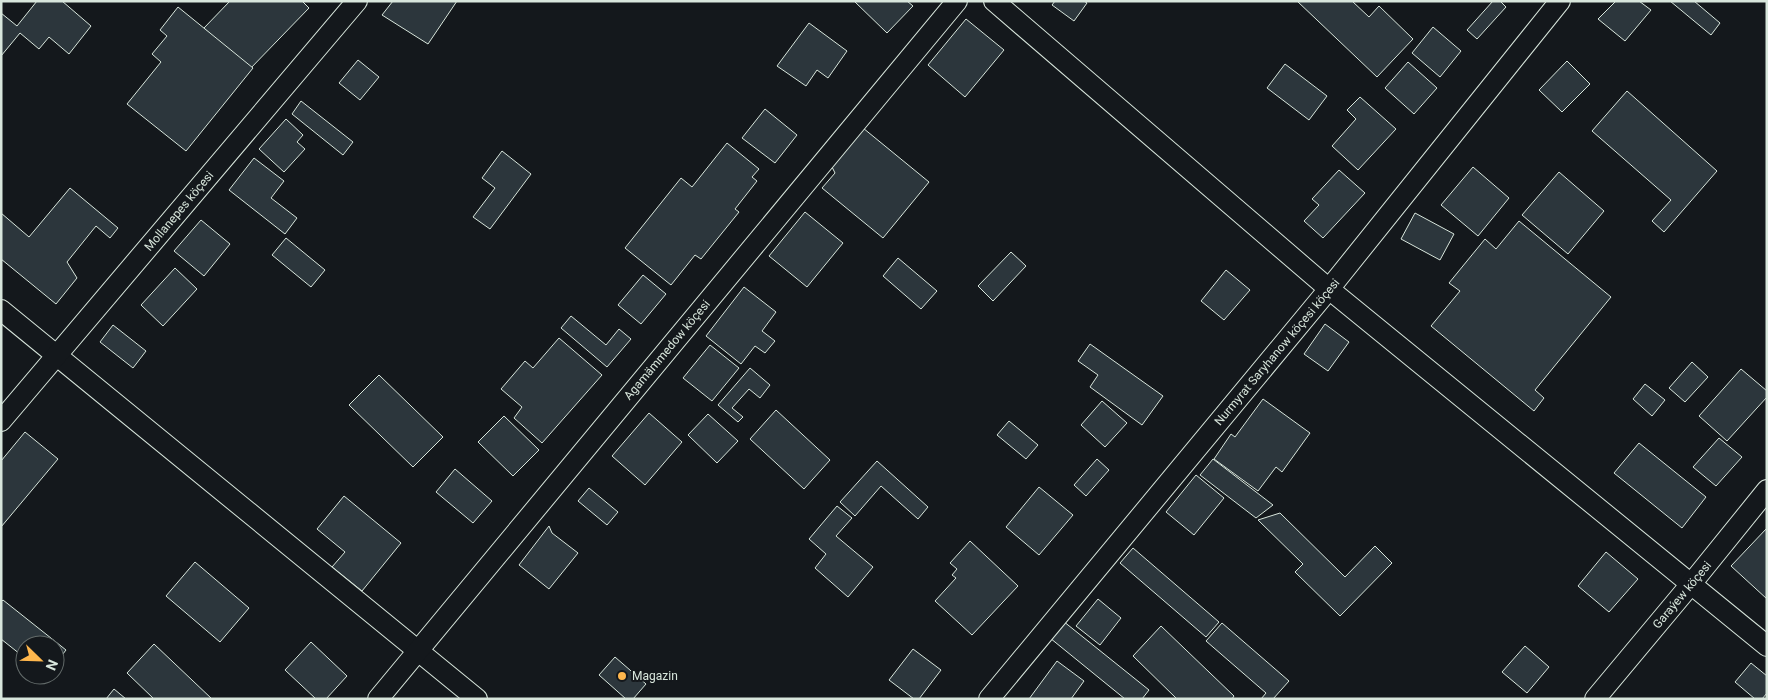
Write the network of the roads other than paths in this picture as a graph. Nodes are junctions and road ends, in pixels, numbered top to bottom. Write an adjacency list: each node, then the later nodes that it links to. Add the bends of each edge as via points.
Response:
1 (357, 1): 7 (street, Mollanepes köçesi)
2 (957, 1): 12 (street, Agamämmedow köçesi)
3 (994, 1): 5 (street)
4 (1560, 1): 5 (street, Nurmyrat Saryhanow köçesi köçesi)
5 (1329, 289): 10 (street); 15 (street, Nurmyrat Saryhanow köçesi köçesi)
6 (1, 310): 7 (street)
7 (56, 355): 8 (street, Mollanepes köçesi); 12 (street)
8 (1, 421)
9 (1767, 490): 10 (street, Garaýew köçesi)
10 (1691, 584): 11 (street); 16 (street, Garaýew köçesi)
11 (1767, 646)
12 (417, 651): 13 (street, Agamämmedow köçesi); 14 (street)
13 (378, 699)
14 (477, 699)
15 (989, 699)
16 (1595, 699)

